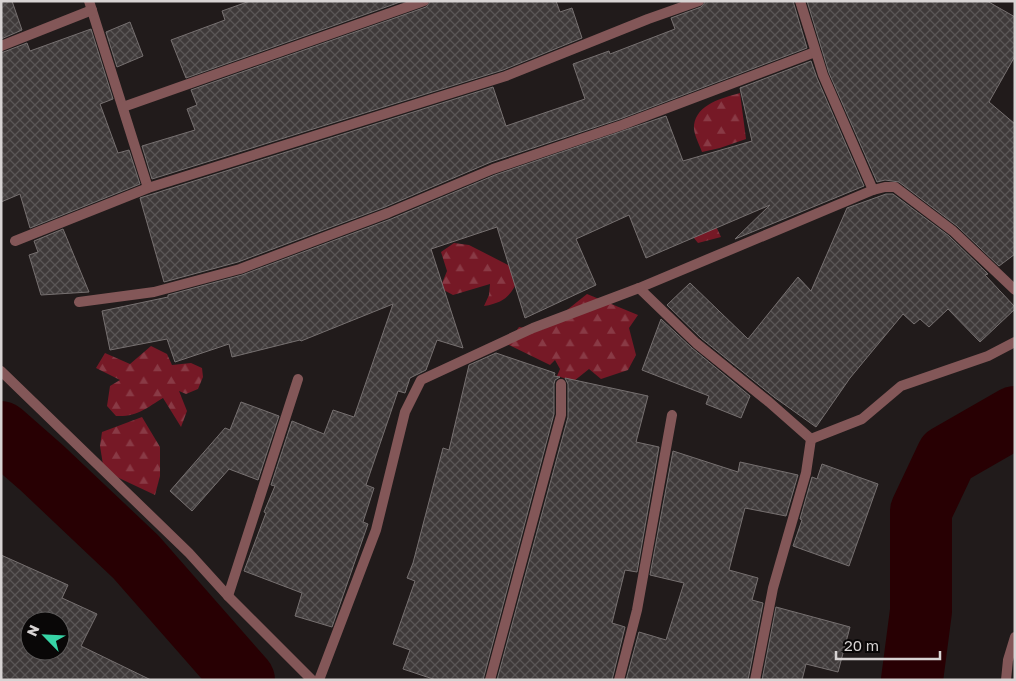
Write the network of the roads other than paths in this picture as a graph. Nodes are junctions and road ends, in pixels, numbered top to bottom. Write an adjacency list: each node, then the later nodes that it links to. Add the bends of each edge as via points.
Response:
1 (424, 1): 7 (street)
2 (698, 1): 8 (street, via 506,76)
3 (800, 1): 6 (street)
4 (90, 6): 5 (street); 7 (street)
5 (1, 46)
6 (815, 52): 9 (street); 13 (street, via 622,125 493,169 240,269 154,292)
7 (123, 107): 8 (street)
8 (148, 188): 10 (street)
9 (873, 190): 11 (street); 12 (street, via 895,187 953,230)
10 (15, 241)
11 (639, 288): 19 (street, via 696,343); 23 (street, via 533,328 421,380 405,412 376,530)
12 (1015, 290)
13 (79, 302)
14 (1015, 342): 19 (street, via 988,356 901,386 862,419)
15 (1, 371): 20 (street, via 189,553)
16 (298, 379): 20 (street)
17 (561, 384): 24 (street, via 561,415)
18 (672, 415): 25 (street, via 637,610)
19 (810, 439): 26 (street, via 806,473 773,588)
20 (228, 596): 22 (street)
21 (1015, 637): 27 (street)
22 (312, 680)
23 (318, 680)
24 (490, 680)
25 (618, 680)
26 (755, 680)
27 (1006, 680)

